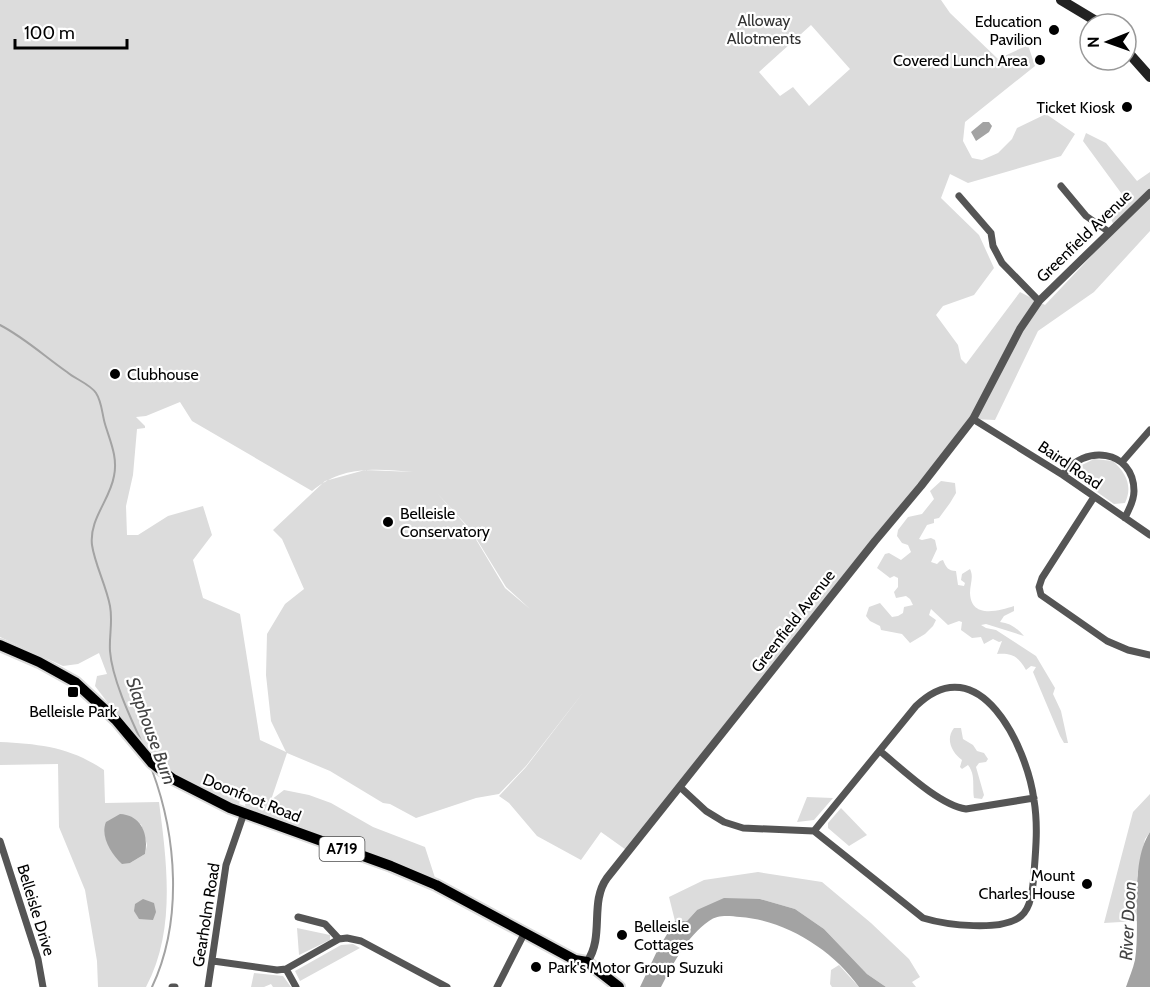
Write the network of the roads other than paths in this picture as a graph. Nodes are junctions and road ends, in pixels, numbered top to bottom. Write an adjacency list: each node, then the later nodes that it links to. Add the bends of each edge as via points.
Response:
1 (1062, 0): 2 (main road)
2 (1082, 12)
3 (1138, 62): 4 (main road)
4 (1150, 75)
5 (1061, 186): 8 (street, via 1086,216)
6 (1150, 193): 8 (street, Greenfield Avenue)
7 (959, 196): 9 (street, Greenfield Avenue, via 991,233 1002,263)
8 (1109, 232): 9 (street, Greenfield Avenue)
9 (1039, 301): 10 (street, Greenfield Avenue)
10 (973, 419): 13 (street, Baird Road); 20 (street, Greenfield Avenue)
11 (1150, 430): 12 (street)
12 (1122, 462): 13 (street, via 1104,455 1090,456 1076,461); 15 (street, via 1134,491)
13 (1063, 475): 14 (street, Baird Road)
14 (1094, 497): 15 (street, Baird Road); 18 (street, via 1038,587 1041,595 1107,641)
15 (1125, 518): 16 (street, Baird Road)
16 (1150, 535)
17 (0, 645): 22 (main road, Doonfoot Road / A719, via 75,682 116,720 152,763 173,779)
18 (1150, 655)
19 (880, 751): 21 (street, via 938,798 958,808); 21 (street, via 928,694 962,687 978,693 995,708 1015,736); 23 (street)
20 (680, 788): 23 (street, via 724,822 743,828); 29 (street, Greenfield Avenue, via 603,884 597,902 593,954)
21 (1034, 798): 23 (street, via 1037,825 1029,904 1023,915 1001,925 940,923 923,918)
22 (244, 813): 26 (main road, Doonfoot Road / A719, via 436,885); 28 (street, Gearholm Road, via 226,866)
23 (814, 831)
24 (0, 841): 31 (street, Belleisle Drive, via 38,959)
25 (298, 916): 27 (street, via 325,924)
26 (525, 932): 29 (main road, Doonfoot Road / A719, via 575,960); 35 (street)
27 (339, 939): 30 (street); 34 (street, via 360,941)
28 (213, 961): 30 (street); 32 (street, Gearholm Road)
29 (587, 962): 36 (main road, A719)
30 (286, 969): 33 (street)
31 (43, 987)
32 (208, 987)
33 (296, 987)
34 (447, 987)
35 (497, 987)
36 (619, 987)

